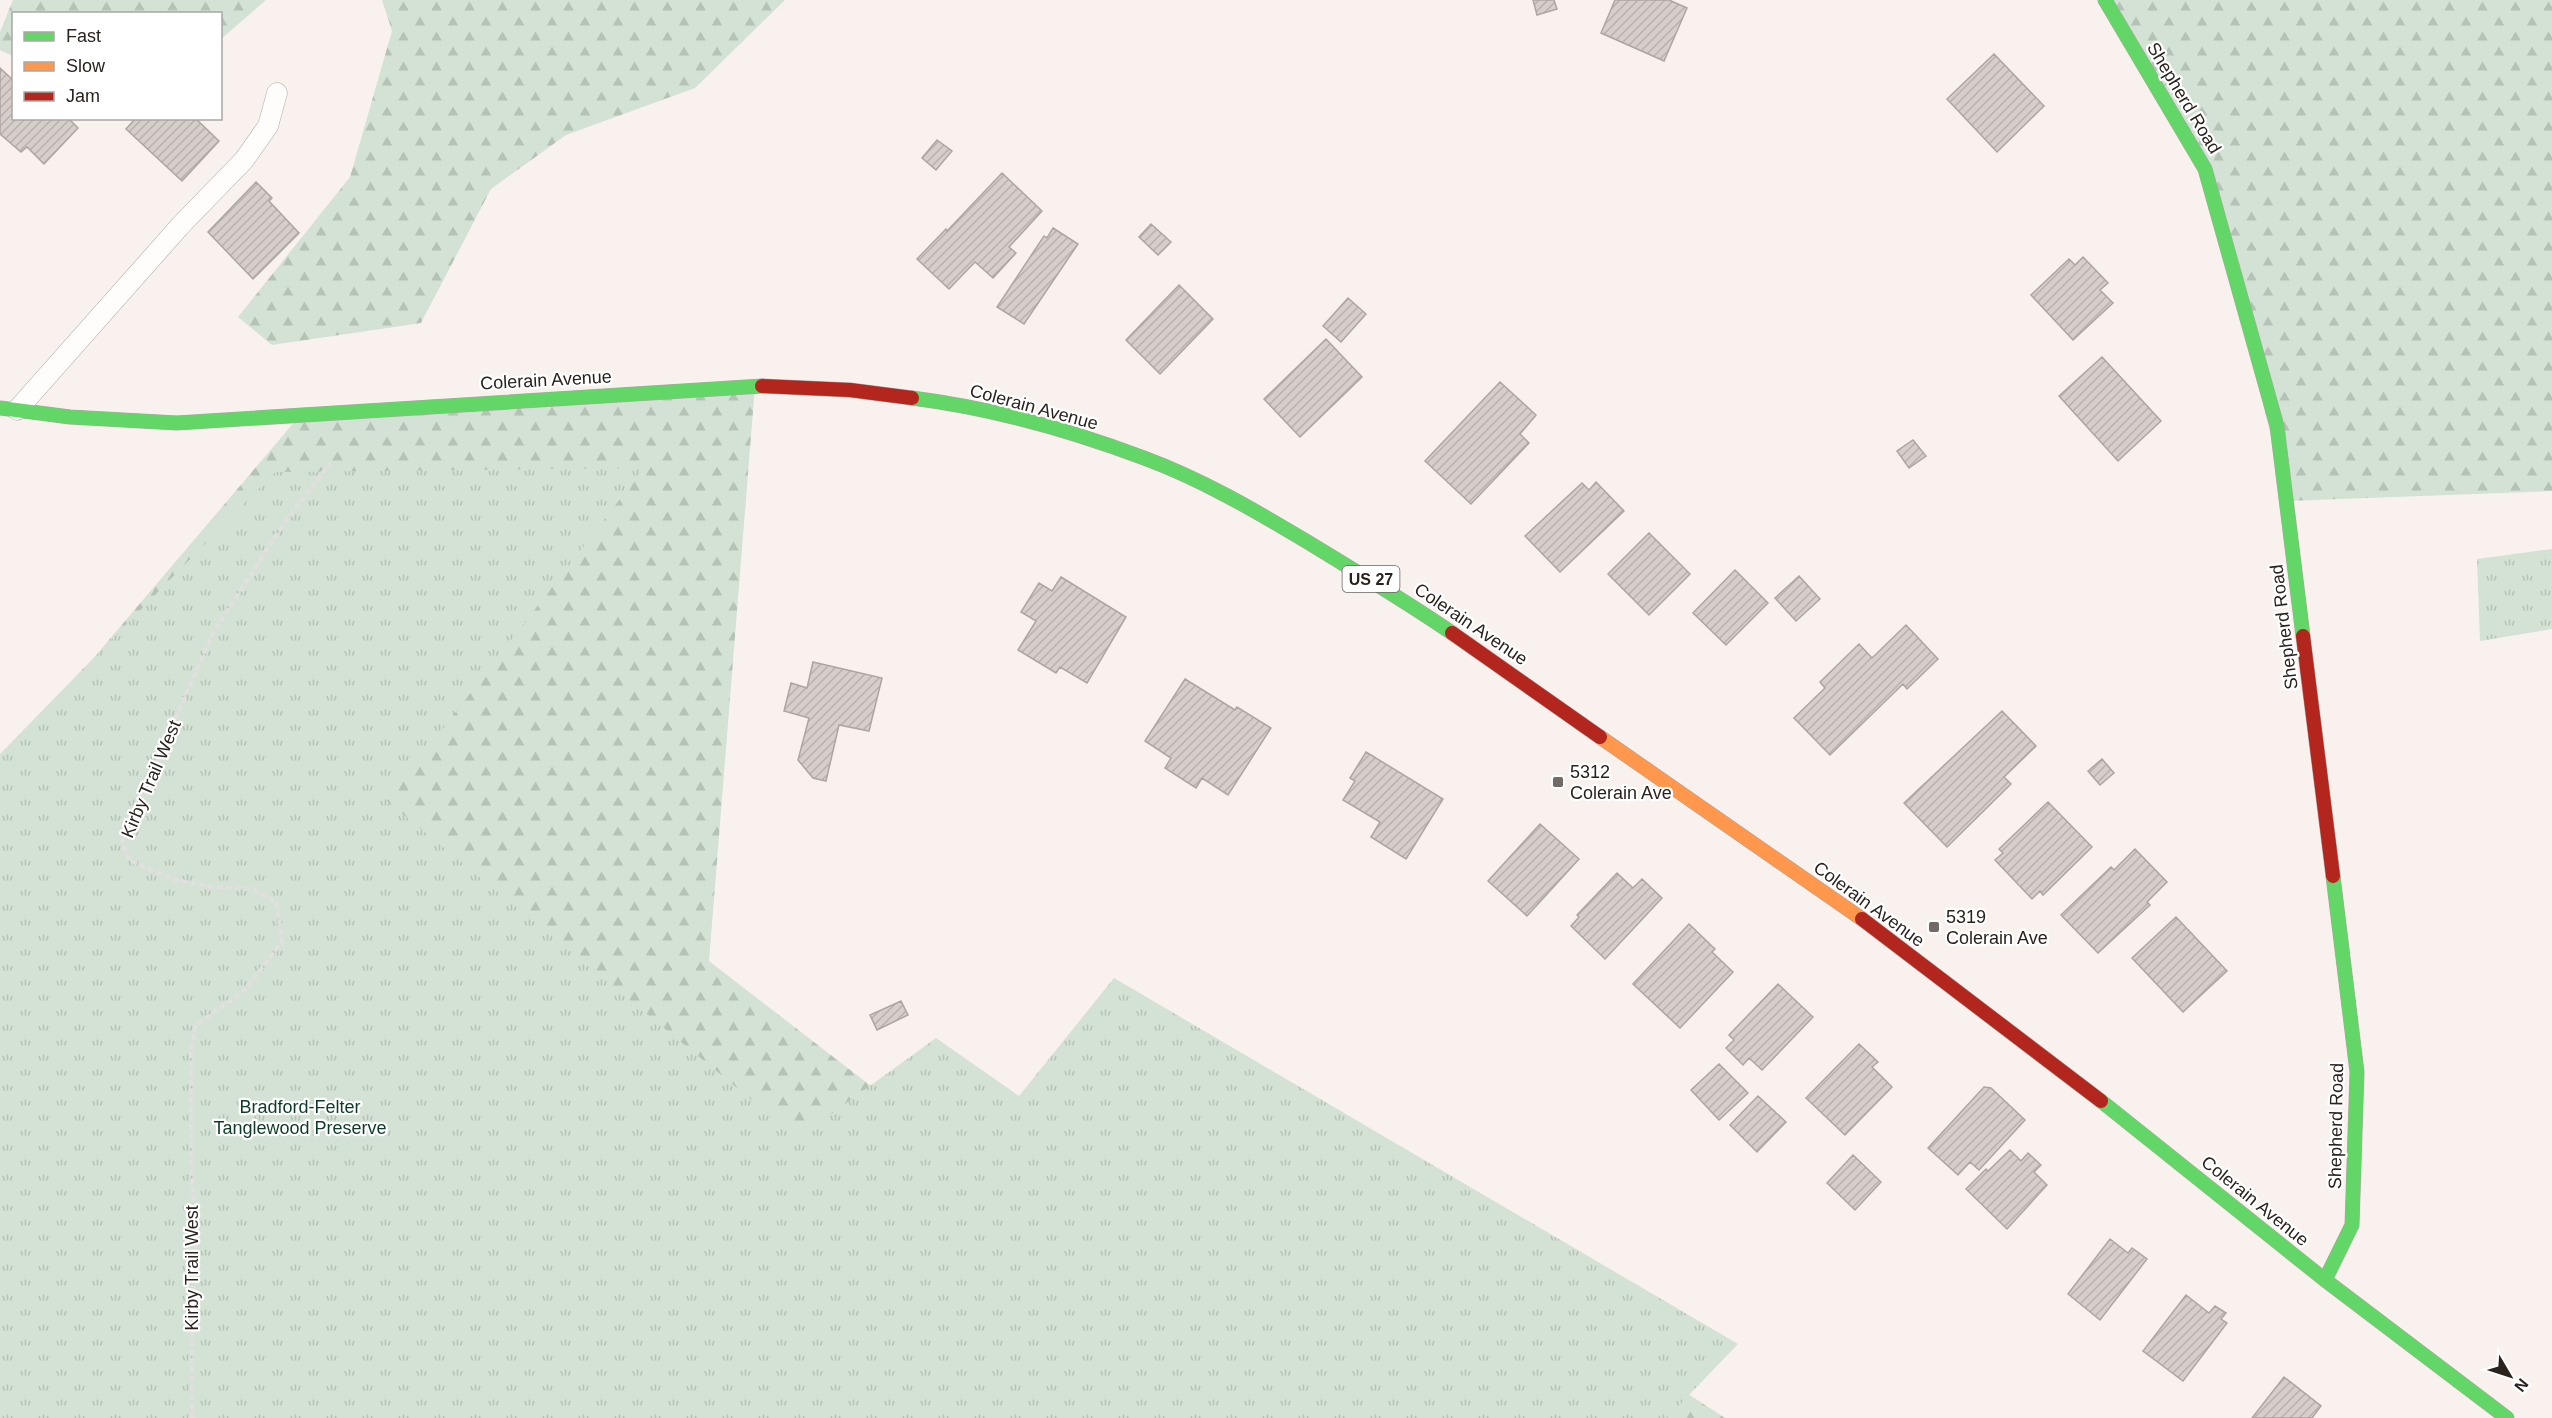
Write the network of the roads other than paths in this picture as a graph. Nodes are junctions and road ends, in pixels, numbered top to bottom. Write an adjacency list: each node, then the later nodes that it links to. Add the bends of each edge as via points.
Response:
1 (2105, 0): 4 (main road, Shepherd Road, via 2205,169 2277,426 2357,1072 2352,1225)
2 (278, 93): 3 (lane, via 268,126 244,160)
3 (9, 409): 4 (main road, Colerain Avenue / US 27, via 177,423 755,386 838,389 944,402 1021,418 1145,458 1231,497 1395,594 1557,704 1866,922 2120,1115)
4 (2325, 1280): 5 (main road, Colerain Avenue / US 27)
5 (2507, 1418)

